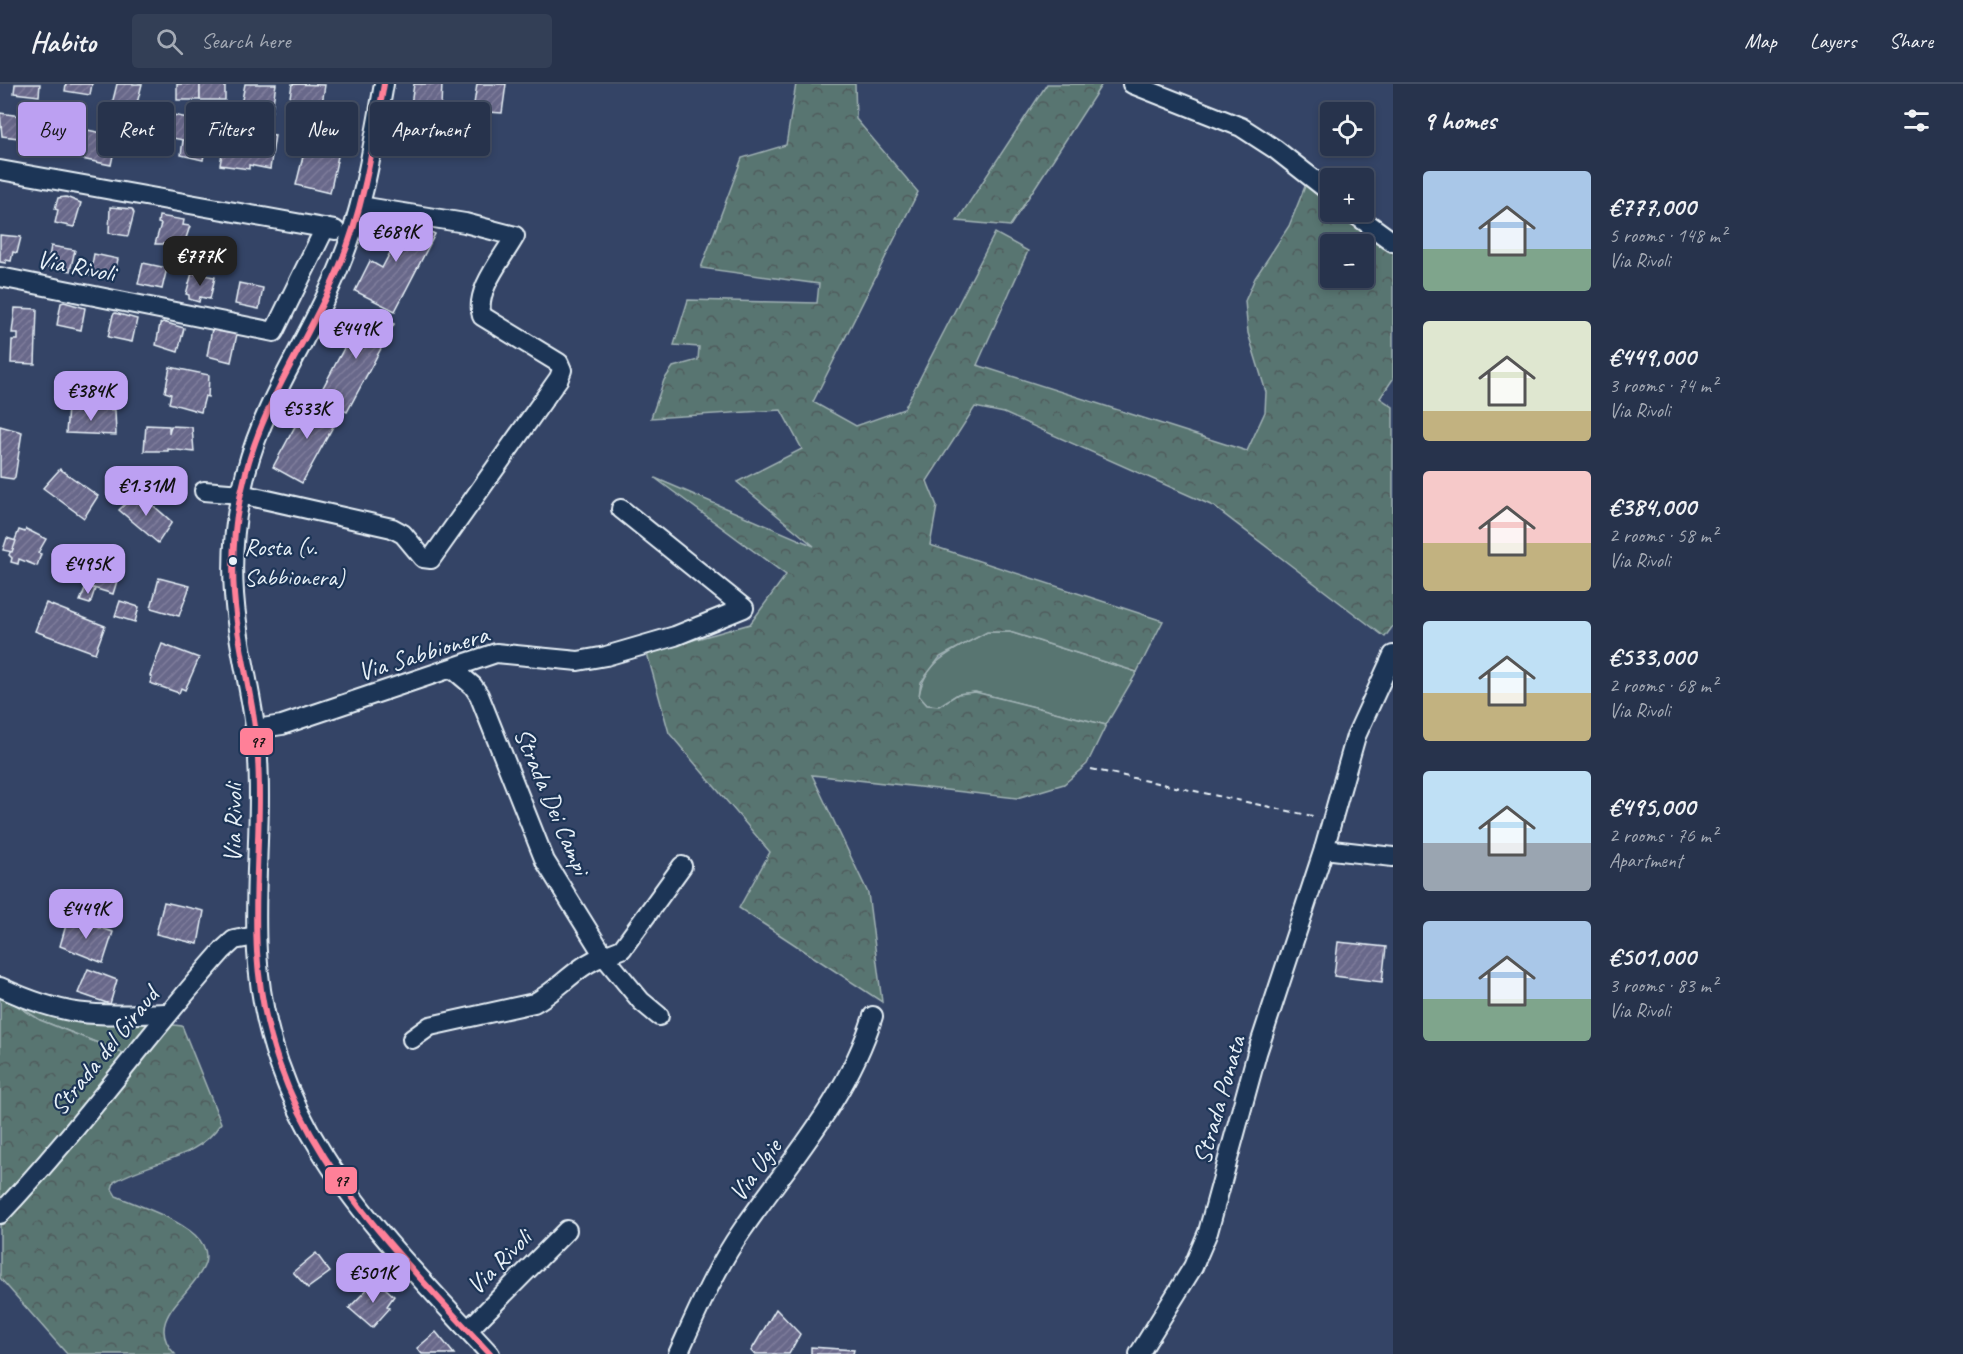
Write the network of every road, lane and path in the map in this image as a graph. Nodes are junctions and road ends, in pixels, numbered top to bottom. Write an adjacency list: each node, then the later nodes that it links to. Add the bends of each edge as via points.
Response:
1 (384, 84): 5 (street, Via Rivoli)
2 (1132, 84): 4 (street, via 1241,127)
3 (0, 170): 7 (street)
4 (1320, 184)
5 (360, 206): 8 (street, Via Rivoli); 12 (street, via 465,223 515,237 484,290 479,306 482,316 560,363 562,370 431,559 423,558 403,534 392,528)
6 (1366, 222): 9 (street)
7 (325, 228): 8 (street); 10 (street, Via Rivoli, via 274,332)
8 (351, 233): 12 (street, Via Rivoli, via 327,294 272,399 257,435)
9 (1393, 242)
10 (0, 277)
11 (204, 491): 12 (street)
12 (241, 494): 16 (street, Via Rivoli, via 234,596)
13 (621, 509): 15 (street, Via Sabbionera, via 744,608 675,636 606,656 578,661 496,653)
14 (1393, 655): 18 (street, Strada Ponata, via 1356,736)
15 (453, 669): 16 (street, Via Sabbionera, via 282,725); 23 (street, Strada Dei Campi, via 479,695 545,861)
16 (256, 729): 22 (street, Via Rivoli)
17 (1091, 769): 18 (path)
18 (1332, 820): 19 (street, Strada Ponata)
19 (1324, 849): 20 (street); 34 (street, Strada Ponata, via 1257,1053 1208,1232 1193,1267)
20 (1393, 857)
21 (682, 866): 23 (street, via 622,949)
22 (256, 936): 25 (street, Strada del Giraud, via 234,940); 31 (street, Via Rivoli, via 267,1030 280,1071 317,1149 362,1212)
23 (604, 956): 26 (street, Strada Dei Campi, via 641,1001); 28 (street, via 592,960 534,1003 430,1026)
24 (0, 987): 25 (street, via 39,1005 79,1014)
25 (166, 1013): 29 (street, Strada del Giraud, via 35,1178)
26 (659, 1016)
27 (873, 1017): 33 (street, Via Ugie, via 864,1047 838,1092 720,1266)
28 (412, 1039)
29 (0, 1214)
30 (567, 1230): 31 (street, Via Rivoli)
31 (468, 1330): 32 (street, Via Rivoli)
32 (490, 1354)
33 (678, 1354)
34 (1139, 1354)

